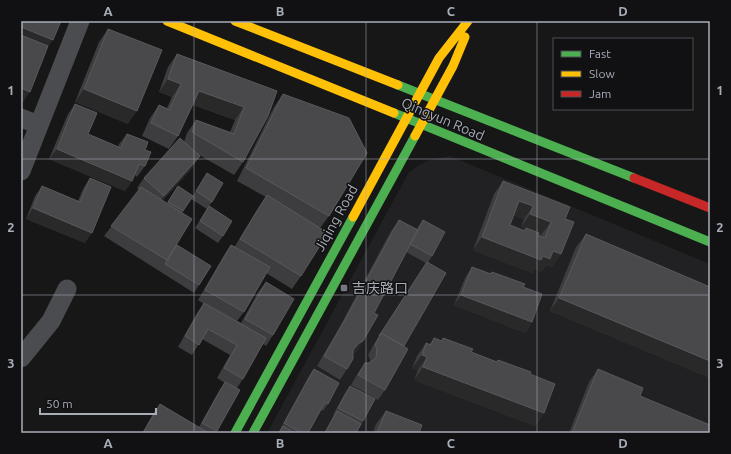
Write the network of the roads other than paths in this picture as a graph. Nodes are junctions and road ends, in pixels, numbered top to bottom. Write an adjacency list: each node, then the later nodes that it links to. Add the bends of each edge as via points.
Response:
1 (80, 21): 10 (street)
2 (166, 21): 9 (main road, Qingyun Road)
3 (235, 21): 6 (main road, Qingyun Road)
4 (468, 21): 6 (main road, Jiqing Road, via 439,58)
5 (472, 21): 7 (main road)
6 (420, 93): 7 (main road, Qingyun Road); 9 (main road, Jiqing Road)
7 (435, 100): 11 (main road); 13 (main road, Qingyun Road)
8 (21, 118): 10 (street)
9 (406, 119): 11 (main road, Qingyun Road); 17 (main road, Jiqing Road)
10 (39, 125): 12 (street)
11 (421, 125): 14 (main road, Qingyun Road); 18 (main road)
12 (21, 171)
13 (710, 208)
14 (710, 242)
15 (67, 289): 16 (street, via 51,321)
16 (21, 358)
17 (235, 433)
18 (253, 433)

